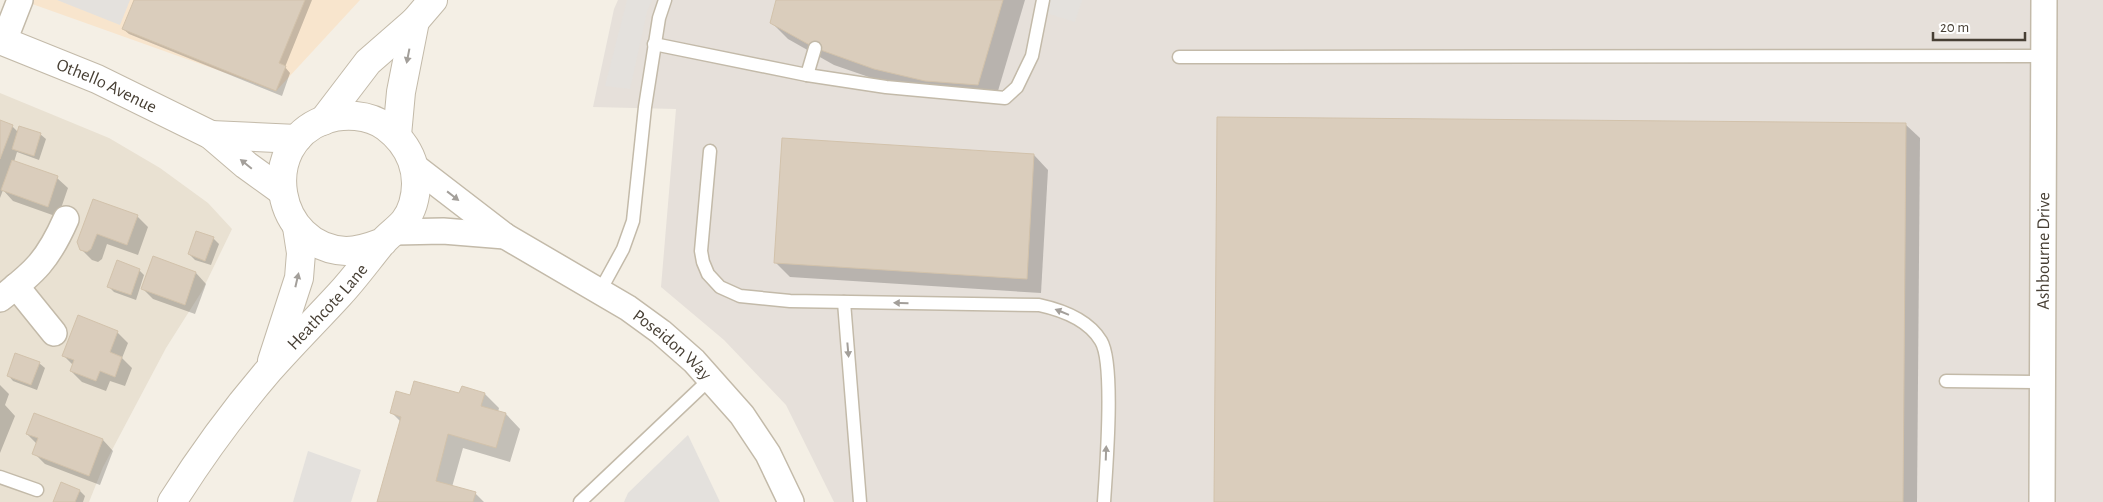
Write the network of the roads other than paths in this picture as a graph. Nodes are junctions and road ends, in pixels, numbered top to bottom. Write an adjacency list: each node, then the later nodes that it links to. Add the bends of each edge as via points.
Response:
1 (20, 0): 7 (street)
2 (433, 0): 6 (street, Heathcote Lane)
3 (664, 0): 8 (lane)
4 (1043, 0): 12 (lane, via 1032,56 1017,87 1005,98 886,87)
5 (2044, 0): 11 (street, Ashbourne Drive)
6 (415, 21): 13 (street, Heathcote Lane, via 368,62); 15 (street, Heathcote Lane, one-way to 15, via 401,92)
7 (2, 40): 14 (street, Othello Avenue, via 97,79)
8 (654, 44): 12 (lane); 24 (lane, via 633,221 623,249)
9 (815, 48): 12 (lane)
10 (1180, 56): 11 (lane)
11 (2044, 56): 31 (street, Ashbourne Drive)
12 (807, 75)
13 (323, 121): 15 (street, Heathcote Lane, via 350,115 371,119); 16 (street, Heathcote Lane)
14 (211, 135): 16 (street, Othello Avenue); 19 (street, Othello Avenue, one-way to 14)
15 (397, 135): 18 (street, Heathcote Lane)
16 (297, 139): 19 (street, Heathcote Lane, via 286,156)
17 (710, 151): 26 (lane, via 702,251 708,274 720,287 740,296)
18 (414, 166): 22 (street, Poseidon Way, one-way to 22); 23 (street, Heathcote Lane, via 416,191 413,206 405,221)
19 (282, 191): 21 (street, Heathcote Lane, via 289,215)
20 (66, 219): 25 (street, via 54,246 41,264)
21 (297, 227): 23 (street, Heathcote Lane, via 315,242 346,251 364,249); 28 (street, Heathcote Lane, one-way to 21, via 299,278 301,253)
22 (505, 236): 23 (street, Poseidon Way, via 443,231); 24 (street, Poseidon Way)
23 (389, 237): 28 (street, Heathcote Lane)
24 (600, 291): 29 (street, Poseidon Way, via 661,332)
25 (8, 293): 27 (street)
26 (844, 302): 37 (lane, one-way to 37); 38 (lane, one-way to 26, via 1108,369 1101,341 1081,321 1060,310 1039,305)
27 (54, 333)
28 (269, 370): 34 (street, Heathcote Lane, via 212,440)
29 (710, 378): 35 (lane); 36 (street, Poseidon Way, via 757,437)
30 (1946, 381): 31 (lane)
31 (2042, 382): 39 (street, Ashbourne Drive)
32 (0, 477): 33 (lane)
33 (37, 490)
34 (172, 502)
35 (580, 502)
36 (791, 502)
37 (860, 502)
38 (1104, 502)
39 (2042, 502)

